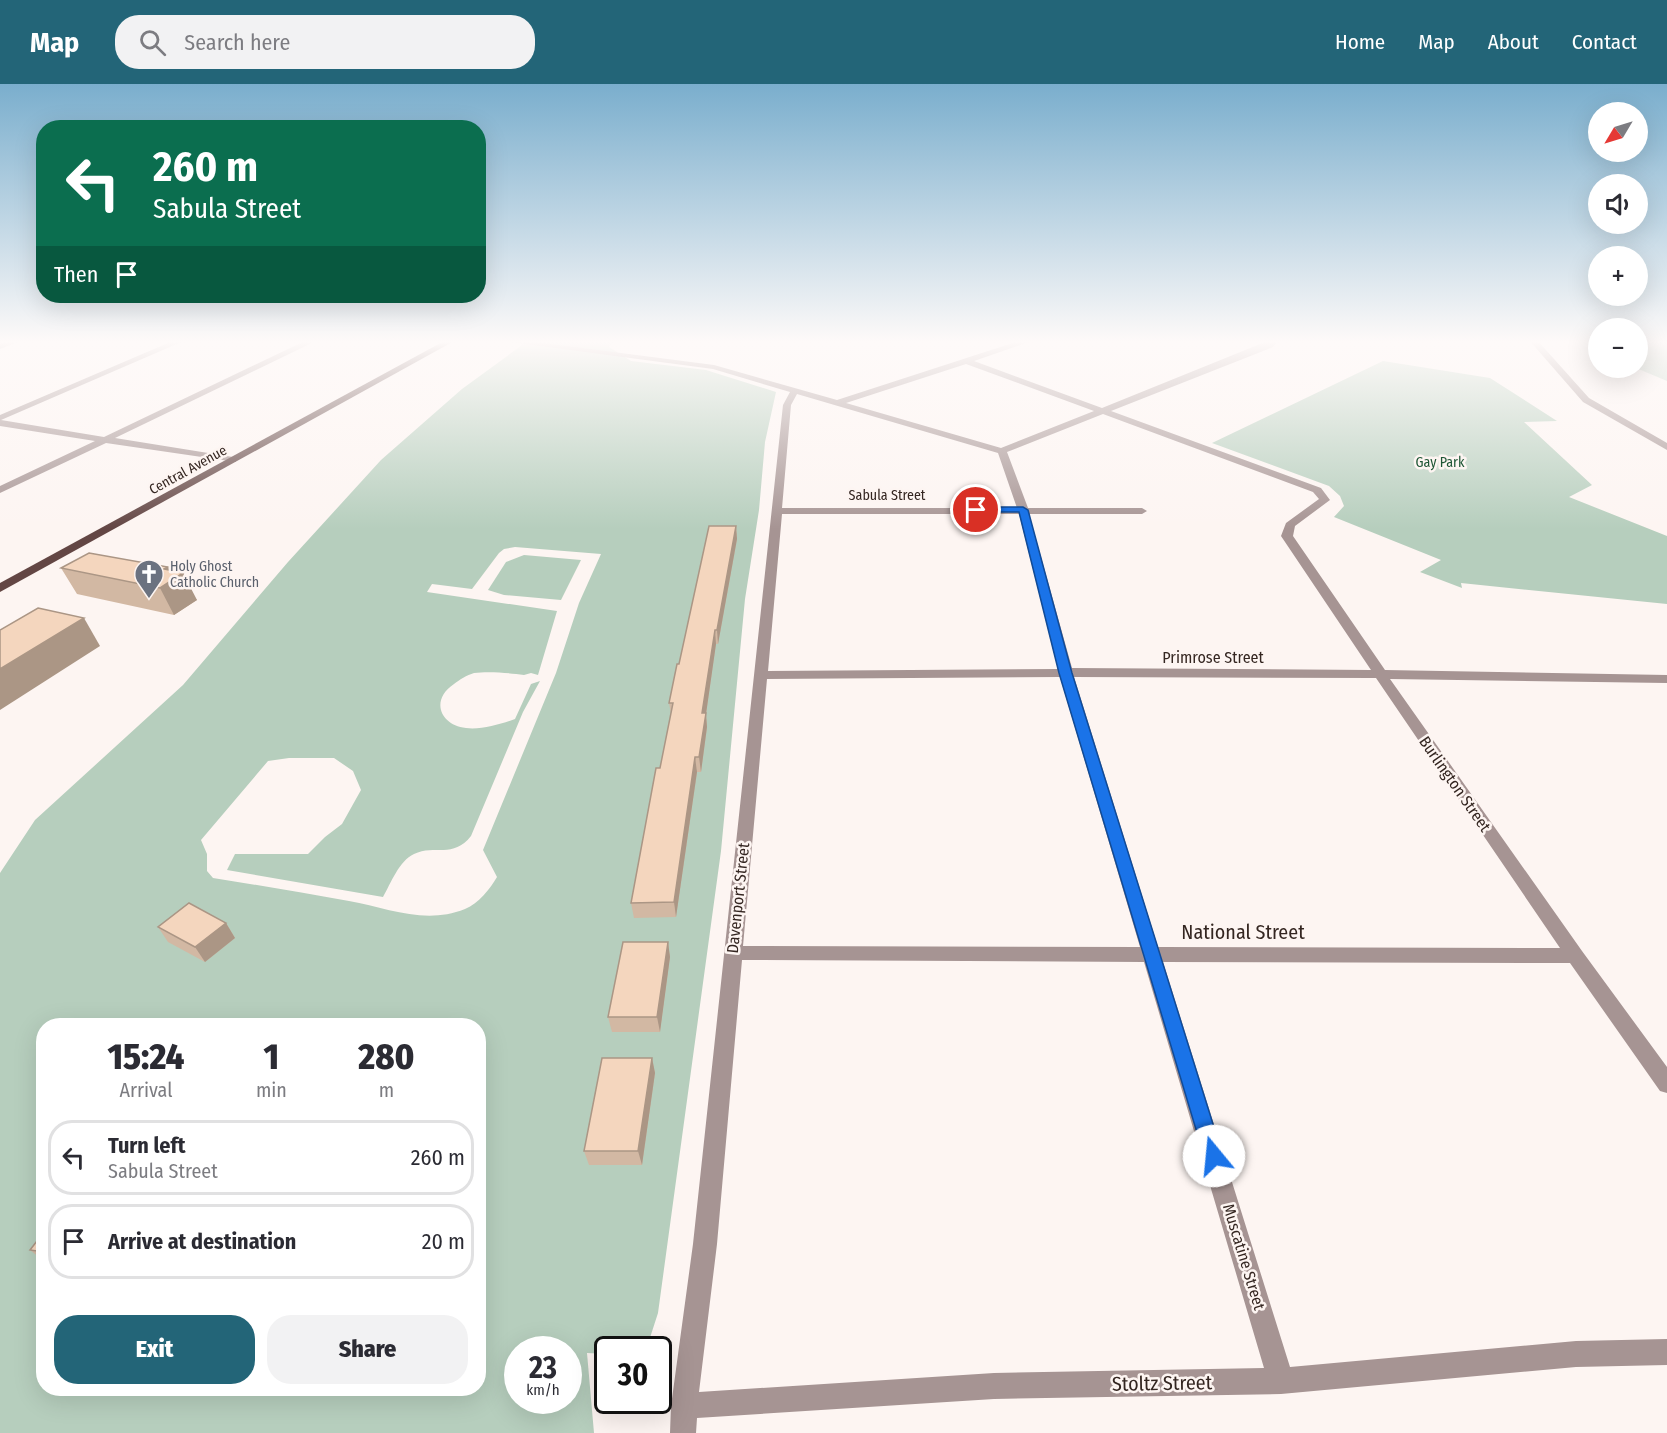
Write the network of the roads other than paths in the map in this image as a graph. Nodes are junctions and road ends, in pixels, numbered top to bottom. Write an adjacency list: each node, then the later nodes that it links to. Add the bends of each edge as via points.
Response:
1 (35, 403): 10 (street)
2 (182, 403): 12 (street)
3 (337, 403): 15 (main road, Central Avenue)
4 (788, 403): 17 (street, Davenport Street)
5 (837, 403): 14 (street)
6 (1079, 403): 9 (street)
7 (1126, 403): 9 (street)
8 (1591, 403): 13 (street)
9 (1104, 412): 14 (street); 22 (street, Burlington Street, via 1317,490 1325,501 1290,525 1287,536)
10 (0, 418)
11 (0, 423): 12 (street)
12 (105, 440): 15 (street); 16 (street)
13 (1667, 447)
14 (1002, 450): 18 (street, Muscatine Street)
15 (233, 460): 20 (main road, Central Avenue)
16 (0, 490)
17 (777, 510): 18 (street, Sabula Street); 23 (street, Davenport Street)
18 (1023, 510): 19 (street, Sabula Street); 21 (street, Muscatine Street)
19 (1142, 511)
20 (0, 588)
21 (1066, 673): 22 (street, Primrose Street); 23 (street, Primrose Street); 26 (street, Muscatine Street)
22 (1379, 674): 24 (street, Primrose Street); 27 (street, Burlington Street)
23 (760, 675): 25 (street, Davenport Street)
24 (1667, 679)
25 (732, 953): 26 (street, National Street); 31 (street, Davenport Street, via 705,1244)
26 (1152, 954): 27 (street, National Street); 30 (street, Muscatine Street)
27 (1575, 956): 28 (street, Burlington Street)
28 (1667, 1084)
29 (1667, 1352): 30 (street, Stoltz Street, via 1576,1354)
30 (1281, 1381): 31 (street, Stoltz Street, via 994,1386)
31 (684, 1407): 32 (street)
32 (683, 1433)

